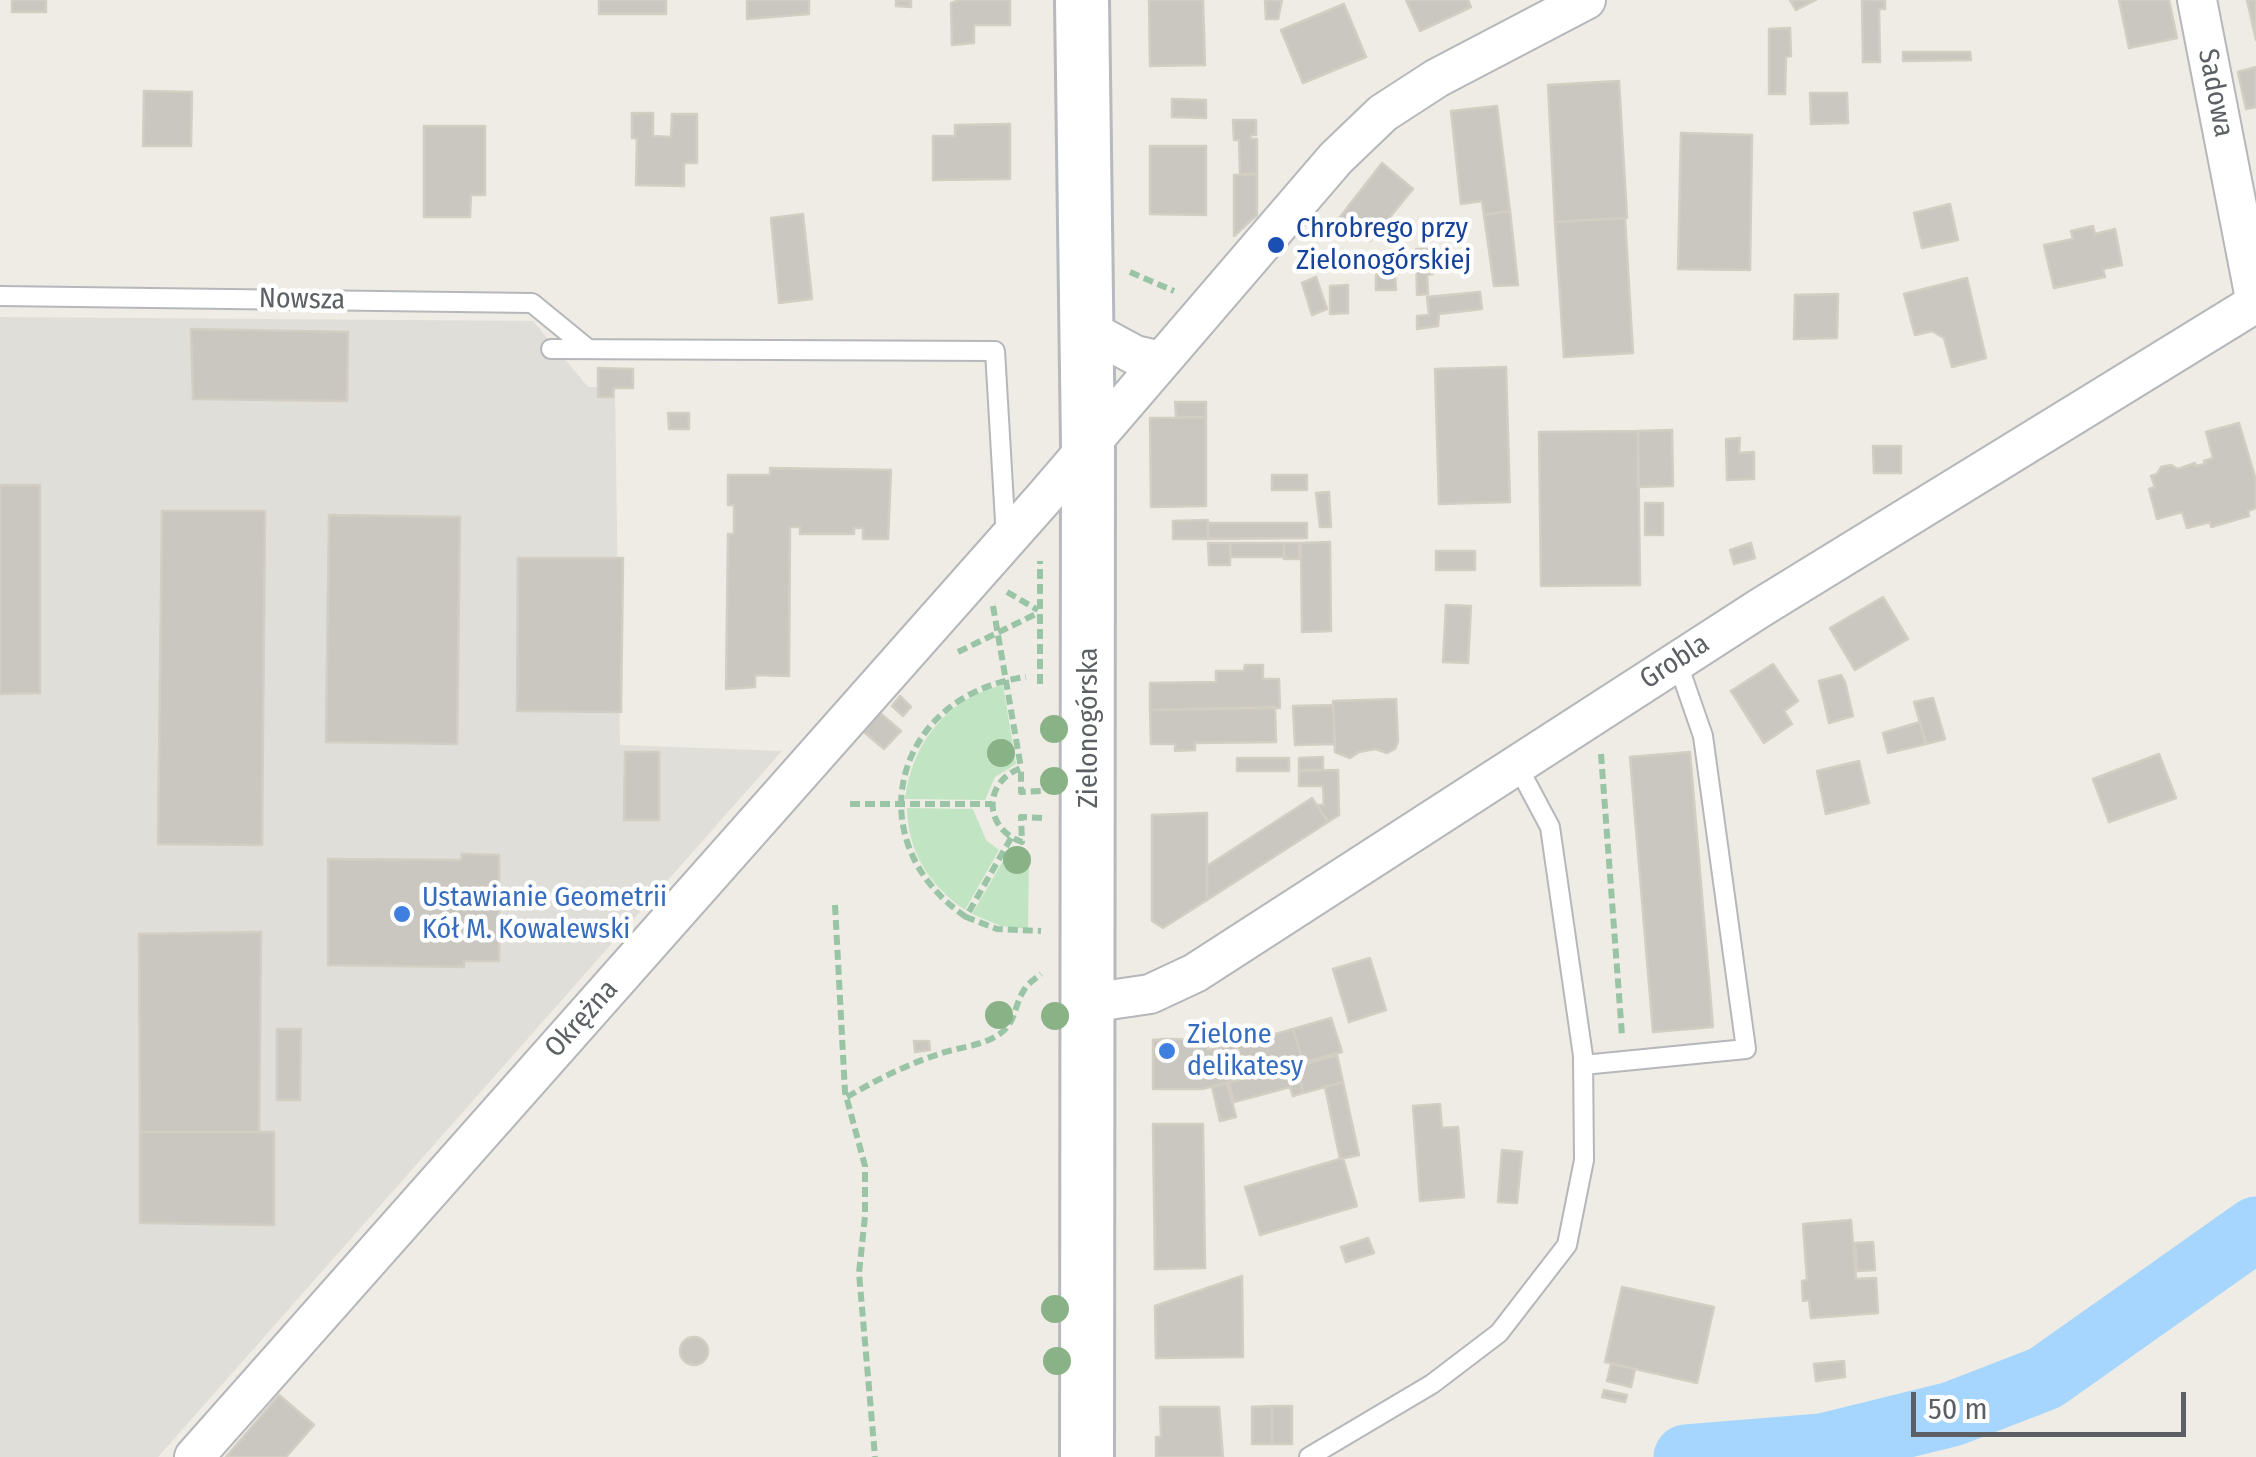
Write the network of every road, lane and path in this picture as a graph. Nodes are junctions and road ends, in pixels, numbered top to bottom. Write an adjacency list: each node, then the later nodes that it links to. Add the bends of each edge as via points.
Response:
1 (1082, 0): 6 (street, Zielonogórska)
2 (1586, 0): 9 (street, Okrężna, via 1383,113)
3 (2197, 0): 5 (street, Sadowa)
4 (0, 296): 8 (lane, Nowsza, via 532,303)
5 (2256, 304): 14 (street, Grobla)
6 (1087, 329): 9 (street); 10 (street, Zielonogórska)
7 (550, 348): 8 (lane)
8 (587, 348): 11 (lane, via 995,351)
9 (1160, 361): 10 (street, Okrężna)
10 (1088, 446): 11 (street, Okrężna); 30 (street, Zielonogórska)
11 (1006, 538): 12 (street, Okrężna)
12 (982, 577): 13 (path); 16 (path); 34 (street, Okrężna)
13 (1038, 610)
14 (1677, 661): 18 (street, Grobla); 31 (lane, via 1706,753 1746,1049)
15 (1026, 677): 16 (path)
16 (1006, 680): 19 (path); 21 (path, via 967,694 936,718 913,755)
17 (1600, 750): 31 (path)
18 (1517, 764): 30 (street, Grobla, via 1195,973 1150,994); 32 (lane, via 1550,828)
19 (1021, 768): 20 (path, via 1021,792); 23 (path, via 1003,778)
20 (1042, 791)
21 (901, 803): 22 (path); 23 (path); 27 (path, via 919,871)
22 (850, 804)
23 (992, 804): 25 (path, via 996,824)
24 (1042, 818): 25 (path, via 1022,817 1022,842)
25 (1011, 838): 27 (path)
26 (835, 905): 33 (path)
27 (966, 917): 28 (path, via 996,929)
28 (1041, 931)
29 (1041, 974): 33 (path, via 1026,986 1017,1016 997,1036 926,1058)
30 (1089, 1004): 36 (street, Zielonogórska)
31 (1624, 1062): 32 (lane)
32 (1584, 1066): 37 (lane, via 1584,1160 1567,1245 1536,1289 1499,1333 1432,1384)
33 (847, 1097): 35 (path, via 865,1166 859,1272)
34 (194, 1457)
35 (874, 1457)
36 (1087, 1457)
37 (1308, 1457)

